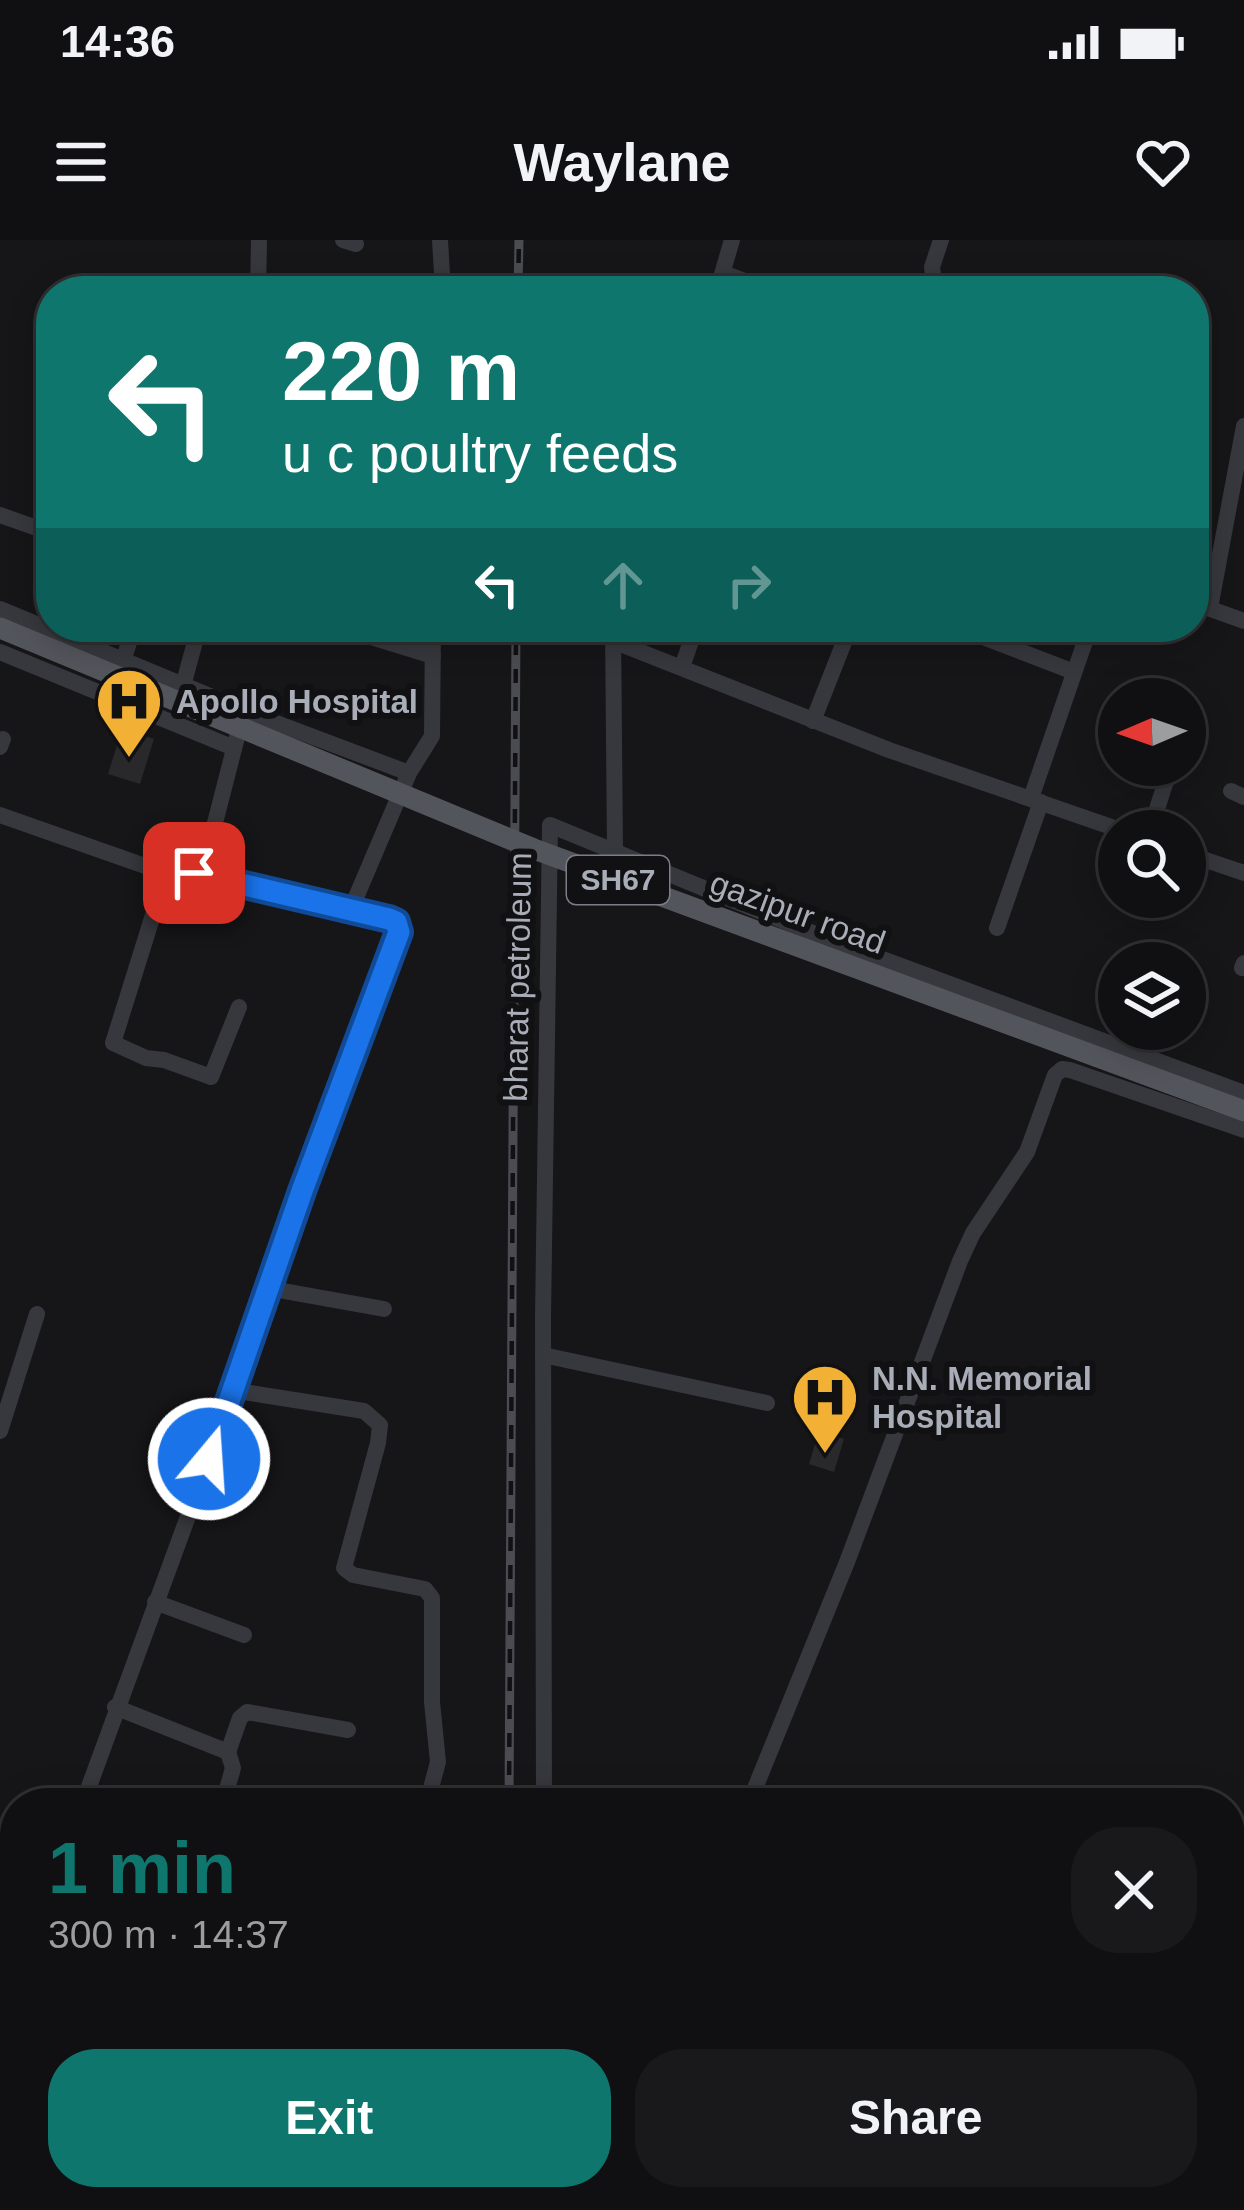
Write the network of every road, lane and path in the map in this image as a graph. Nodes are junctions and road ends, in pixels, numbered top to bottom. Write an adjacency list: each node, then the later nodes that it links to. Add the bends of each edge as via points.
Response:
1 (259, 240): 5 (street)
2 (440, 240): 6 (street)
3 (732, 240): 7 (street)
4 (941, 240): 8 (street)
5 (258, 276)
6 (442, 276)
7 (722, 276)
8 (932, 276)
9 (1244, 426): 12 (street)
10 (0, 515): 11 (street)
11 (36, 528)
12 (1209, 576)
13 (1209, 608): 15 (street)
14 (0, 609): 16 (street)
15 (1244, 621)
16 (36, 624)
17 (0, 628): 50 (main road, gazipur road / SH67, bridge, via 534,849)
18 (78, 642): 31 (street)
19 (129, 642): 31 (street)
20 (195, 642): 34 (street)
21 (388, 642): 30 (street)
22 (433, 642): 30 (street)
23 (613, 642): 42 (street)
24 (630, 642): 32 (street)
25 (691, 642): 32 (street)
26 (844, 642): 36 (street)
27 (996, 642): 33 (street)
28 (1085, 642): 33 (street)
29 (0, 652): 37 (street)
30 (433, 656): 38 (street, via 432,736)
31 (123, 661): 34 (street)
32 (682, 667): 36 (street)
33 (1074, 672): 39 (street)
34 (184, 686): 35 (street)
35 (244, 710): 37 (street); 38 (street)
36 (813, 721): 39 (street)
37 (234, 748): 45 (street, via 206,858)
38 (409, 773): 46 (street)
39 (1036, 800): 41 (street); 47 (street)
40 (0, 814): 45 (street)
41 (1098, 822)
42 (615, 851): 49 (street, bharat petroleum); 55 (street, bharat petroleum, via 549,826)
43 (1206, 860): 44 (street)
44 (1244, 873)
45 (188, 876): 46 (street); 48 (street, via 154,907 113,1043 211,1077)
46 (351, 909): 52 (street, via 396,922 399,932)
47 (997, 928)
48 (239, 1007)
49 (1244, 1093)
50 (1244, 1111)
51 (1244, 1130): 68 (street, via 1070,1070 1055,1075 1027,1152 961,1261)
52 (267, 1288): 53 (street); 56 (street)
53 (384, 1309)
54 (37, 1314): 58 (street)
55 (543, 1355): 57 (street); 67 (street, bharat petroleum)
56 (231, 1390): 59 (street); 66 (street, via 364,1411 380,1425 344,1568 425,1589 432,1598 438,1762)
57 (767, 1403)
58 (0, 1431)
59 (155, 1602): 60 (street); 61 (street)
60 (244, 1635)
61 (115, 1707): 63 (street); 64 (street)
62 (348, 1730): 63 (street, via 247,1712)
63 (228, 1752): 65 (street)
64 (92, 1788)
65 (228, 1788)
66 (431, 1788)
67 (544, 1788)
68 (755, 1788)

